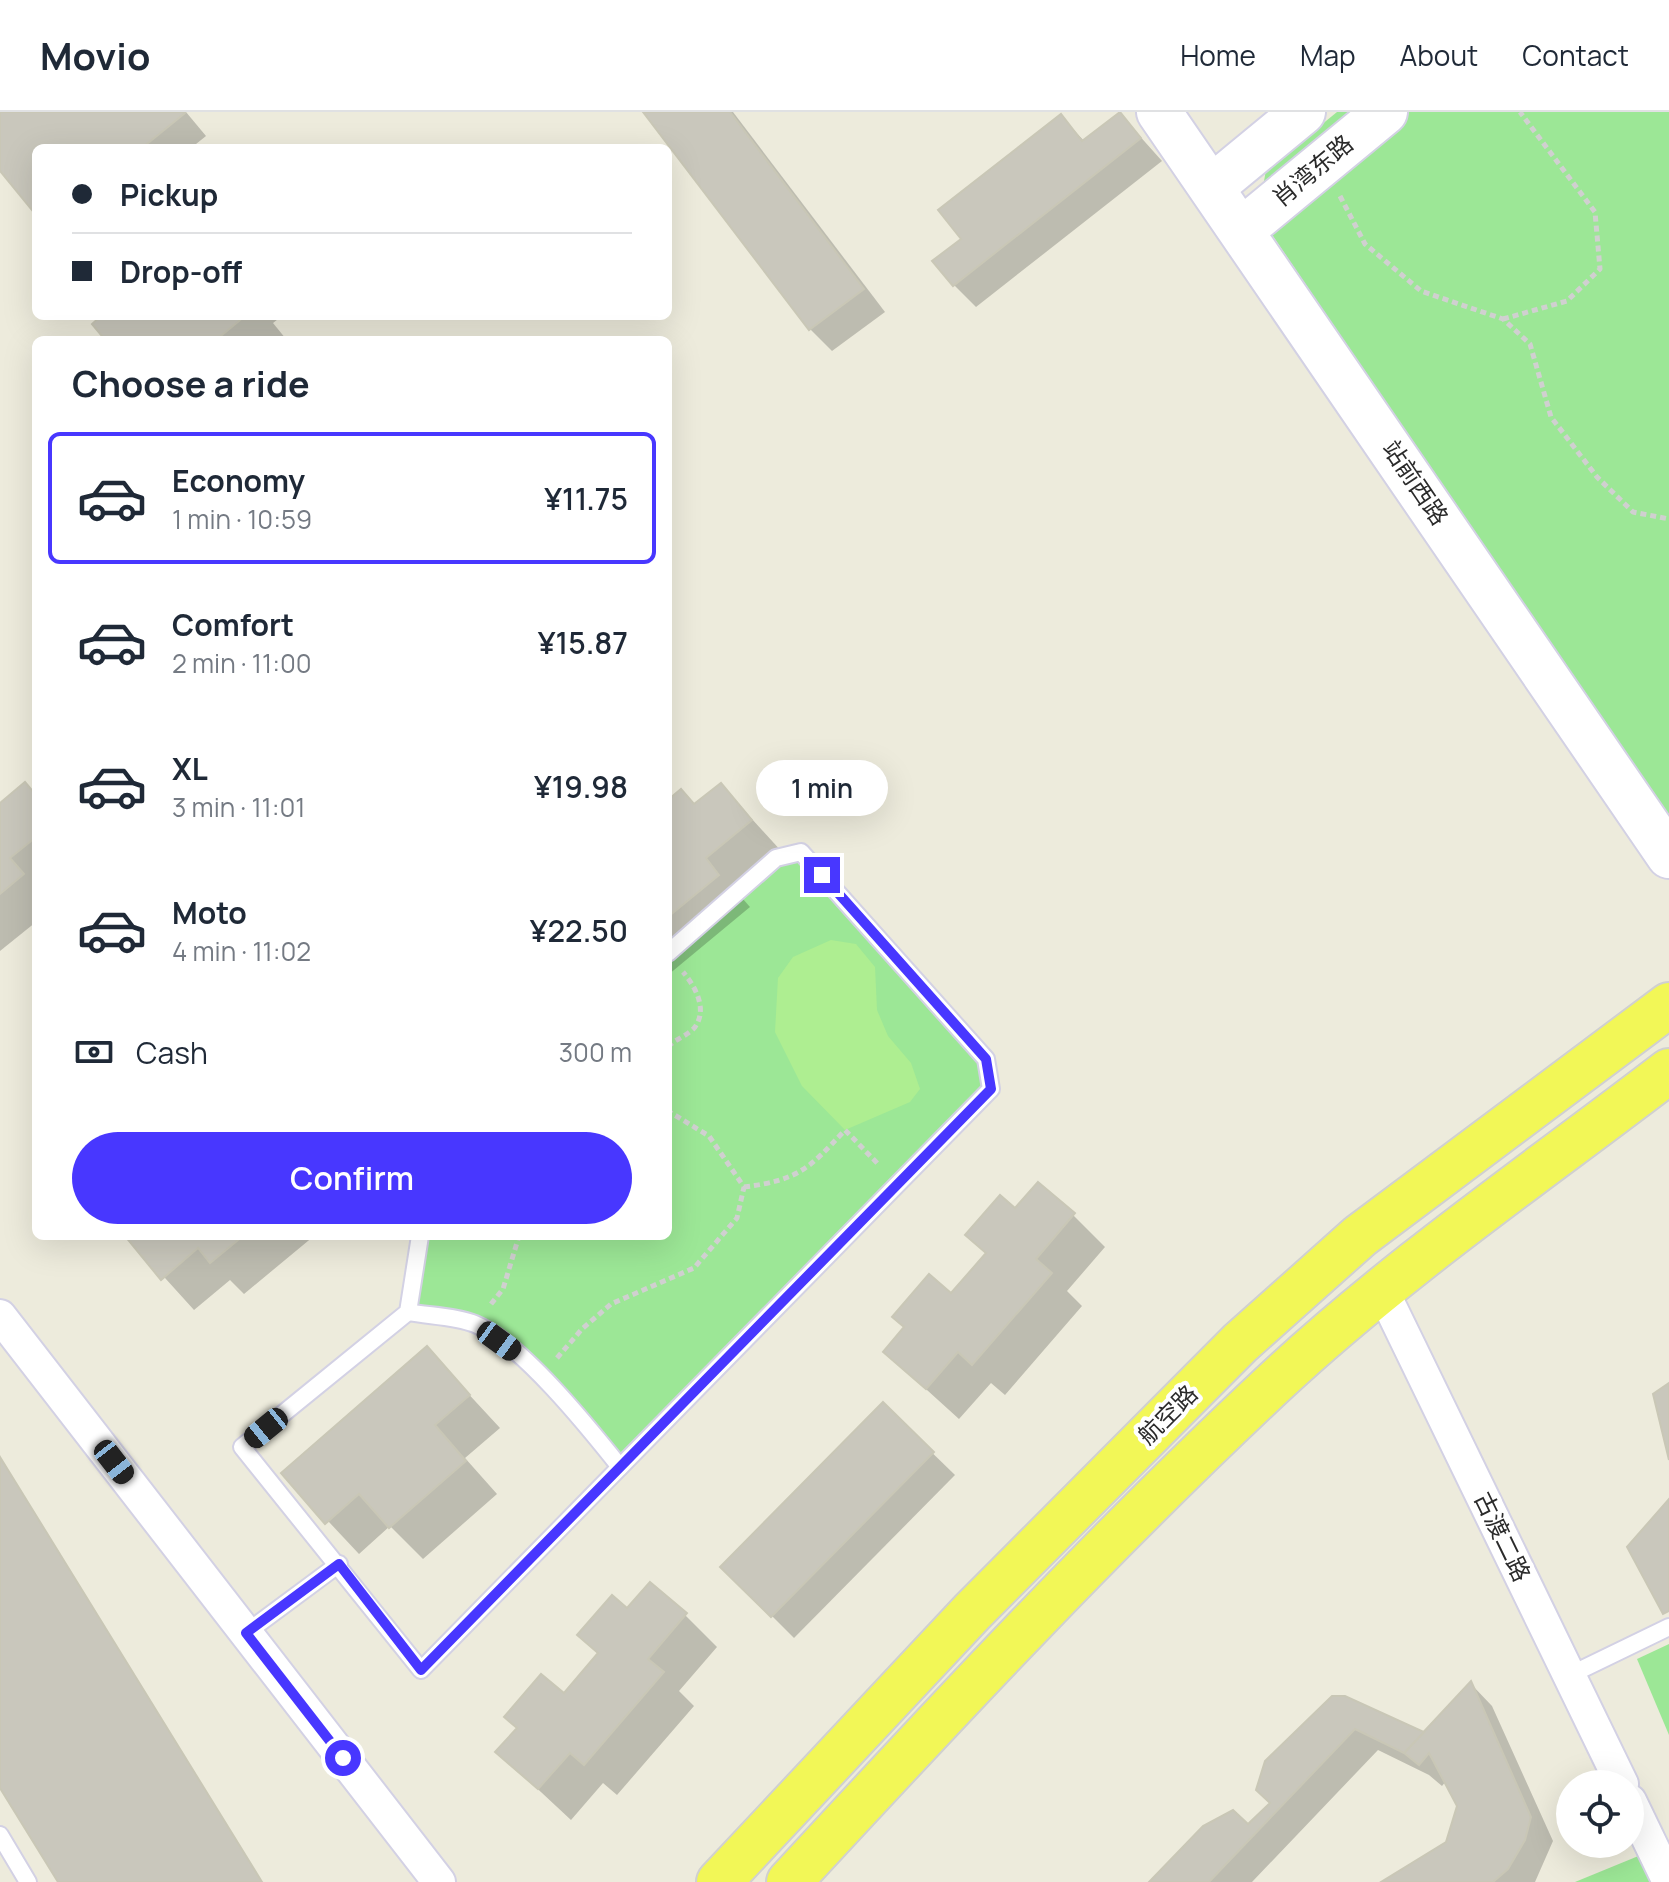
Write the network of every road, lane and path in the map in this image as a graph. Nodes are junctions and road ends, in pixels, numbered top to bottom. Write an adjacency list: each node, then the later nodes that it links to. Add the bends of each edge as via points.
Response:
1 (1159, 112): 6 (street, 站前西路)
2 (1303, 112): 6 (street)
3 (1385, 112): 5 (street, 肖湾东路)
4 (1520, 112): 8 (path, via 1595,212 1600,269 1567,301)
5 (1323, 163): 7 (street, 肖湾东路); 8 (path, via 1365,244 1421,291)
6 (1212, 187): 7 (street, 站前西路)
7 (1242, 230): 10 (street, 站前西路)
8 (1503, 319): 9 (path, via 1530,344 1551,417 1597,477 1633,512)
9 (1669, 519)
10 (1669, 856)
11 (672, 958): 13 (path, via 694,985 701,1008 695,1028); 16 (lane, via 776,858 801,852 986,1059 991,1089)
12 (1669, 1005): 35 (main road, 航空路, via 1360,1236 1240,1343 972,1612)
13 (672, 1044)
14 (1669, 1071): 20 (main road)
15 (672, 1113): 17 (path, via 709,1136)
16 (898, 1184): 17 (path, via 845,1130 813,1164 782,1182); 25 (lane)
17 (744, 1187): 24 (path, via 737,1218 694,1268 611,1304)
18 (419, 1240): 21 (lane)
19 (518, 1240): 23 (path, via 503,1289)
20 (1382, 1290): 29 (street, 古渡二路); 36 (main road, via 1275,1382 1003,1650)
21 (408, 1312): 23 (lane); 26 (lane, via 242,1447)
22 (0, 1316): 28 (street)
23 (476, 1324): 24 (lane)
24 (541, 1377): 25 (lane)
25 (620, 1467): 26 (lane, via 421,1670)
26 (339, 1564): 28 (lane)
27 (1669, 1627): 29 (lane)
28 (246, 1633): 34 (street)
29 (1570, 1675): 30 (street, 古渡二路)
30 (1615, 1770)
31 (1644, 1830): 37 (street)
32 (0, 1835): 33 (lane)
33 (28, 1882)
34 (439, 1882)
35 (719, 1882)
36 (789, 1882)
37 (1669, 1882)

